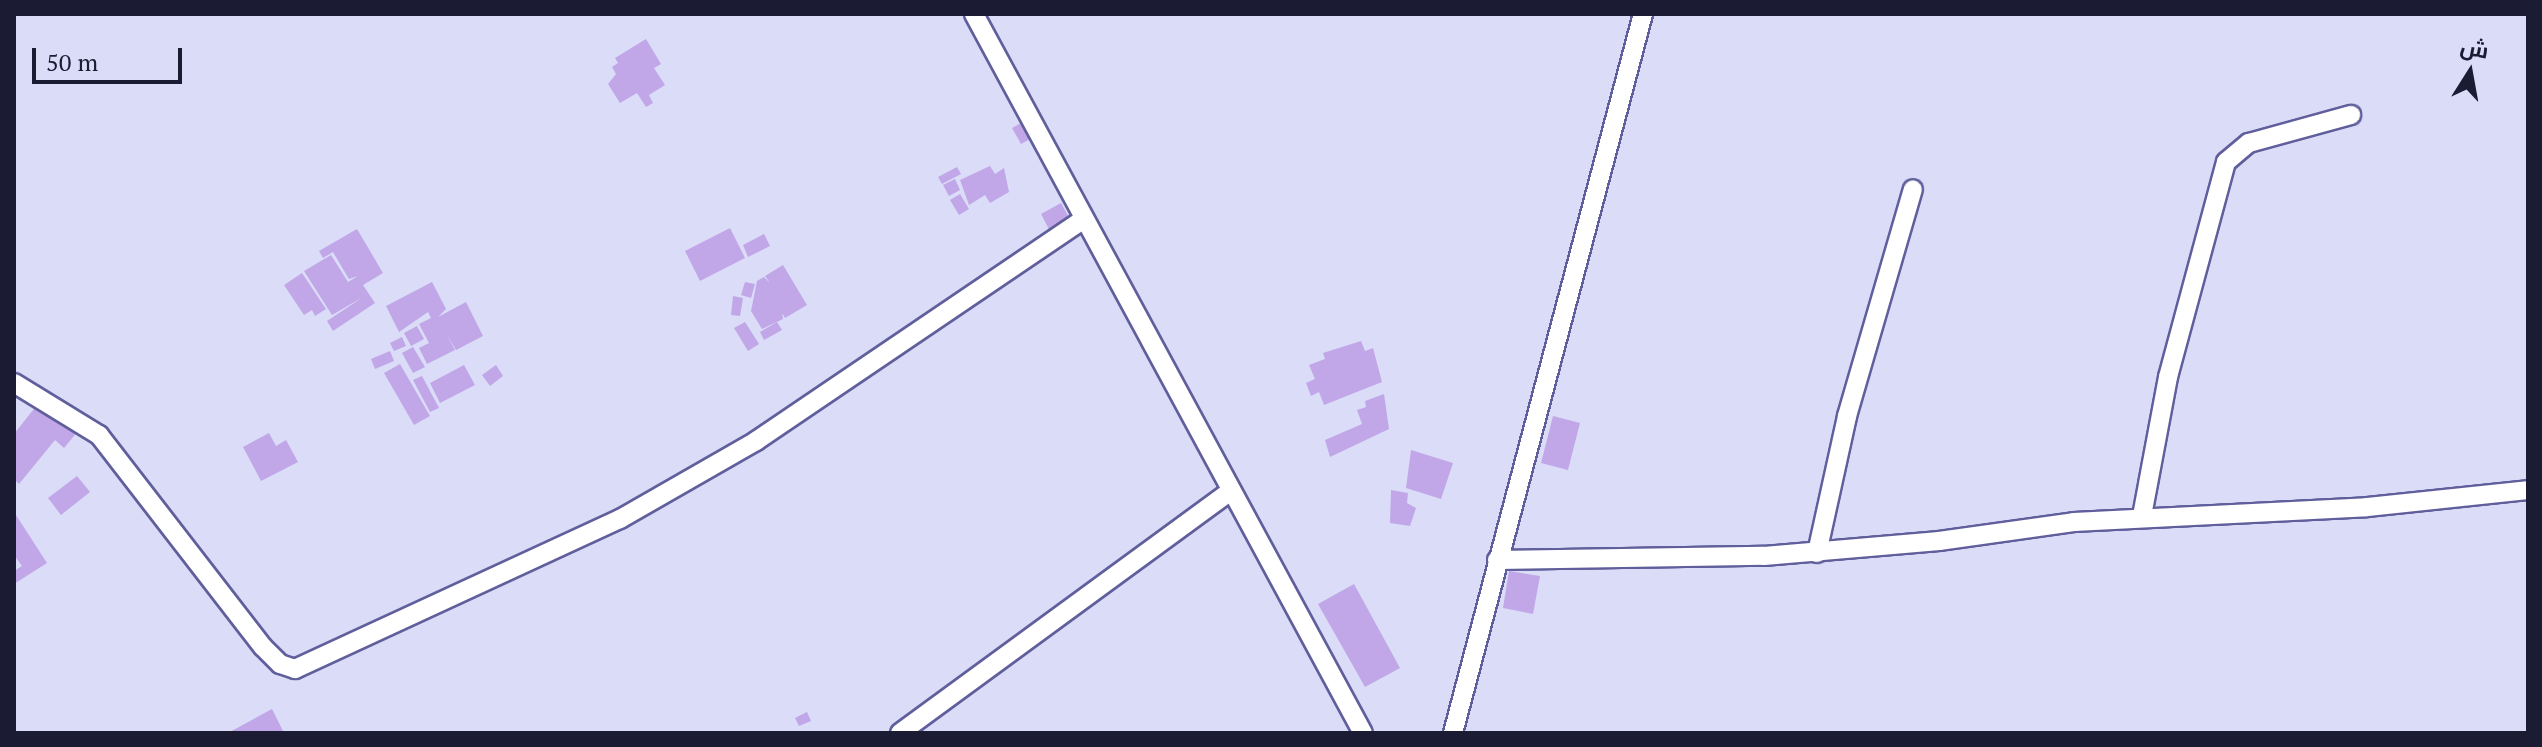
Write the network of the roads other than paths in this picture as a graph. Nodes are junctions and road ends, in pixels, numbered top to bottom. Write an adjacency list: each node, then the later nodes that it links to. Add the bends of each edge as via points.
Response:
1 (974, 14): 5 (street)
2 (1643, 14): 11 (street)
3 (2351, 115): 9 (street, via 2249,143 2226,162 2168,377)
4 (1913, 189): 10 (street, via 1847,416)
5 (1083, 220): 6 (street, via 729,457 620,519 295,669 280,664 263,647 99,435); 8 (street)
6 (14, 383)
7 (2528, 490): 9 (street, via 2367,507)
8 (1229, 492): 12 (street); 13 (street)
9 (2142, 516): 10 (street)
10 (1817, 553): 11 (street, via 1640,562)
11 (1497, 560): 14 (street)
12 (900, 733)
13 (1363, 733)
14 (1453, 733)

